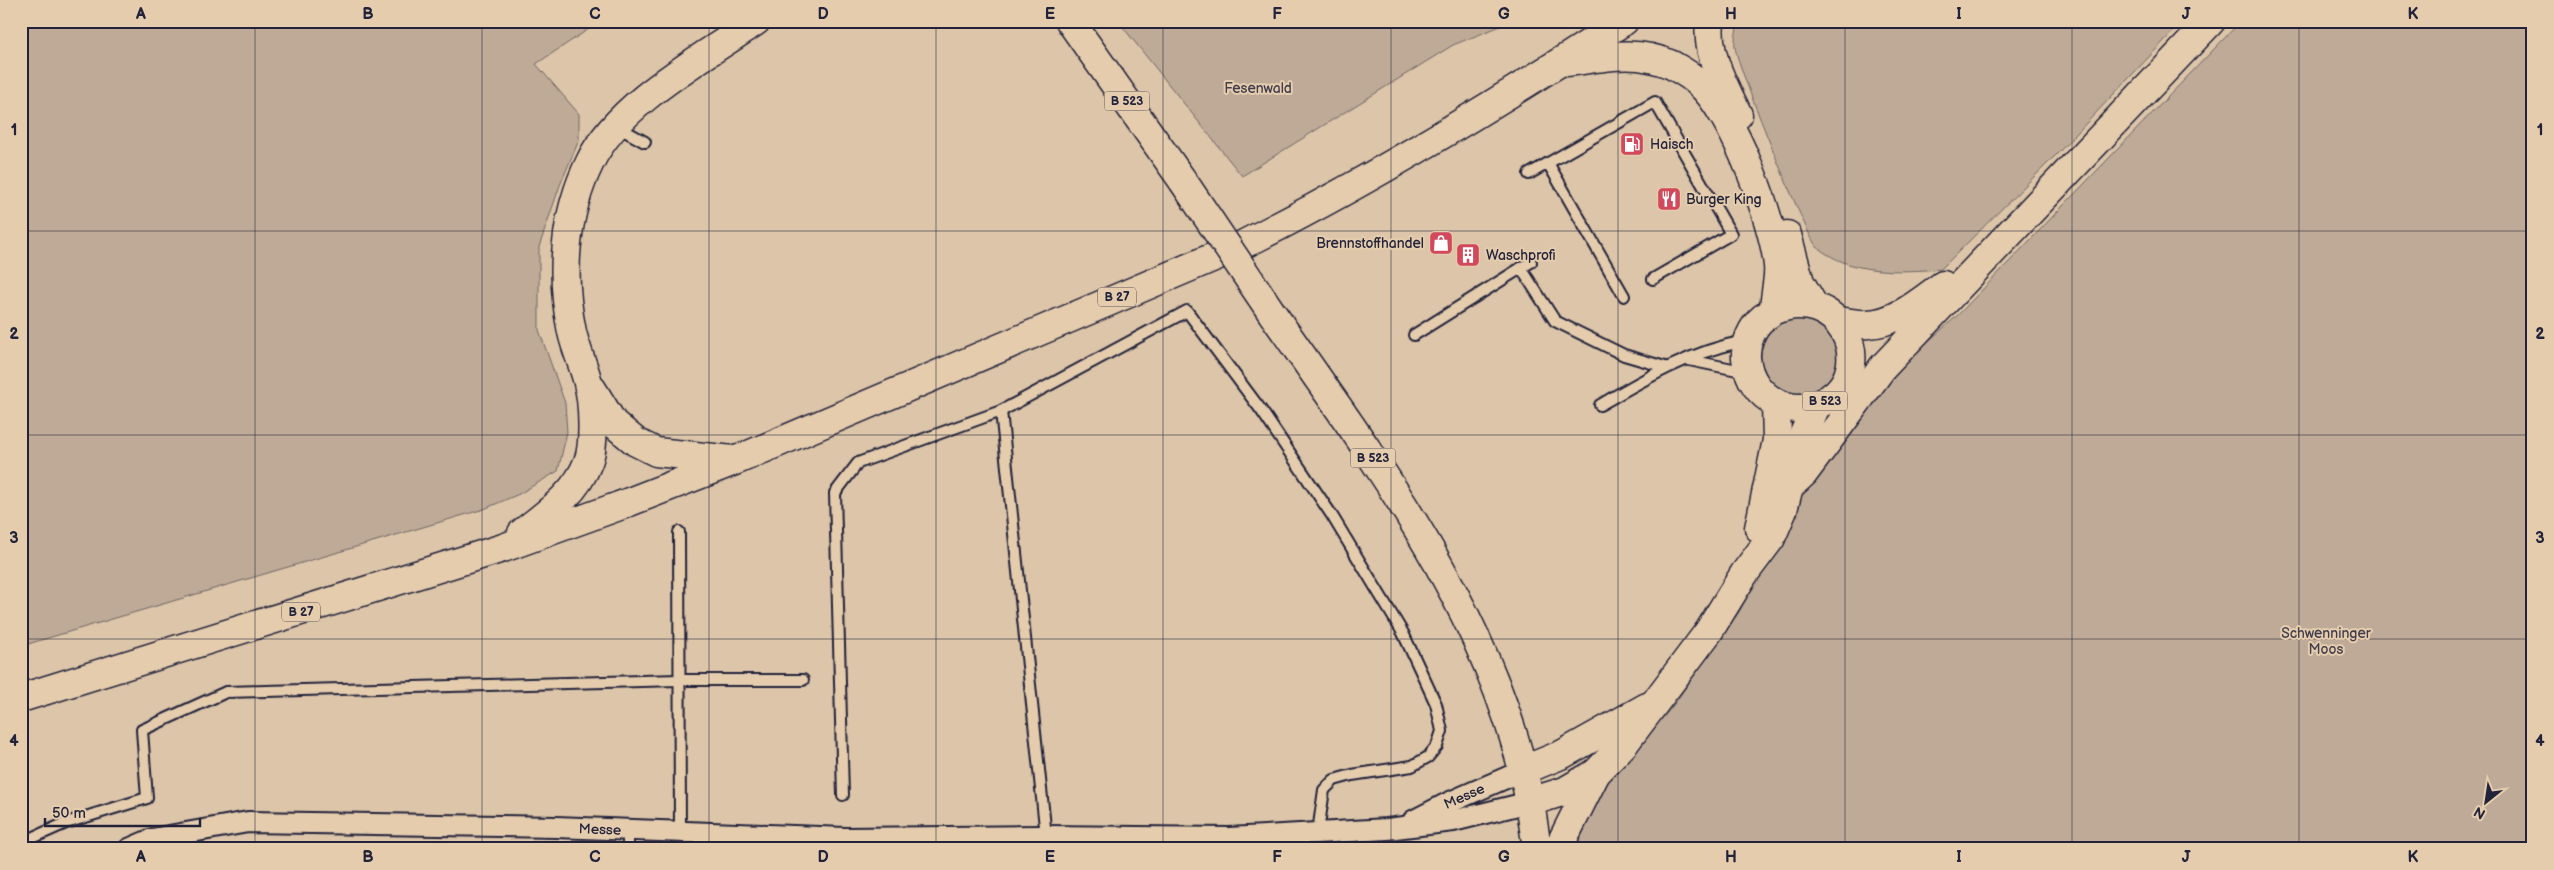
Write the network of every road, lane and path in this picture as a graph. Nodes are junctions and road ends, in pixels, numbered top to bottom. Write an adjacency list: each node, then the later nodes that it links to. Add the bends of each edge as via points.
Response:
1 (756, 21): 7 (main road, via 642,100)
2 (1070, 21): 40 (main road, B 523, bridge, via 1183,180 1410,514 1463,611 1508,714)
3 (1624, 21): 6 (main road, B 27)
4 (1710, 21): 16 (main road, via 1713,60 1765,170 1800,282)
5 (2211, 21): 11 (main road)
6 (1559, 63): 17 (main road, via 1639,54 1672,66 1700,84 1718,106 1744,154 1769,221 1778,267); 31 (main road, B 27, via 1418,149 1242,245)
7 (615, 125): 8 (lane); 26 (main road, via 590,161 574,205 565,252 565,291 572,334)
8 (645, 142)
9 (1548, 163): 10 (lane); 14 (lane, via 1655,102 1731,234); 15 (lane)
10 (1529, 174)
11 (2006, 238): 18 (main road, via 1884,322); 19 (main road)
12 (1531, 262): 13 (lane)
13 (1521, 268): 20 (lane); 23 (lane, via 1555,321 1624,355)
14 (1653, 279)
15 (1624, 296)
16 (1814, 306): 17 (main road, via 1799,304); 18 (main road)
17 (1772, 311): 21 (main road, via 1754,328)
18 (1837, 321): 24 (main road, via 1848,337)
19 (1918, 328): 24 (main road); 32 (main road, via 1883,367 1804,473)
20 (1414, 335)
21 (1748, 340): 22 (lane, via 1720,346); 25 (main road)
22 (1689, 360): 23 (lane); 25 (lane)
23 (1664, 367): 28 (lane)
24 (1850, 368): 29 (main road, B 523, via 1843,384 1831,398)
25 (1748, 372): 27 (main road, via 1755,385)
26 (589, 385): 31 (main road, via 613,423 636,442 656,452); 34 (main road, via 591,445 589,461 582,475 564,499)
27 (1776, 404): 29 (main road, B 523, via 1790,408); 35 (main road, via 1777,440 1767,494)
28 (1600, 405)
29 (1816, 406): 32 (main road, via 1800,443)
30 (1001, 411): 42 (lane, via 858,463 835,494); 46 (lane, via 1187,311 1262,410 1332,514 1403,633 1436,704 1442,731 1437,746 1428,757 1412,766 1334,780 1324,790); 47 (lane)
31 (737, 460): 34 (main road, B 27)
32 (1790, 486): 35 (main road, via 1771,538)
33 (679, 532): 36 (lane)
34 (503, 548): 38 (main road, B 27)
35 (1744, 574): 39 (main road, via 1709,631)
36 (679, 680): 37 (lane); 45 (lane); 49 (lane, via 226,692 142,730 147,798 66,823)
37 (803, 680)
38 (21, 698)
39 (1656, 702): 40 (main road, via 1563,754); 41 (main road, via 1624,744)
40 (1524, 770): 43 (main road, B 523); 44 (street, Messe, via 1448,803)
41 (1596, 773): 43 (main road, via 1566,791); 52 (main road)
42 (843, 795)
43 (1530, 802): 44 (street, Messe, via 1454,822); 51 (main road)
44 (1405, 826): 46 (street, Messe)
45 (680, 832): 47 (street, Messe, via 845,838); 48 (street, Messe)
46 (1318, 832): 47 (street, Messe, via 1229,838)
47 (1046, 836)
48 (628, 839): 50 (street, Messe, via 248,822 152,839)
49 (21, 843)
50 (129, 849)
51 (1537, 849)
52 (1558, 849)

